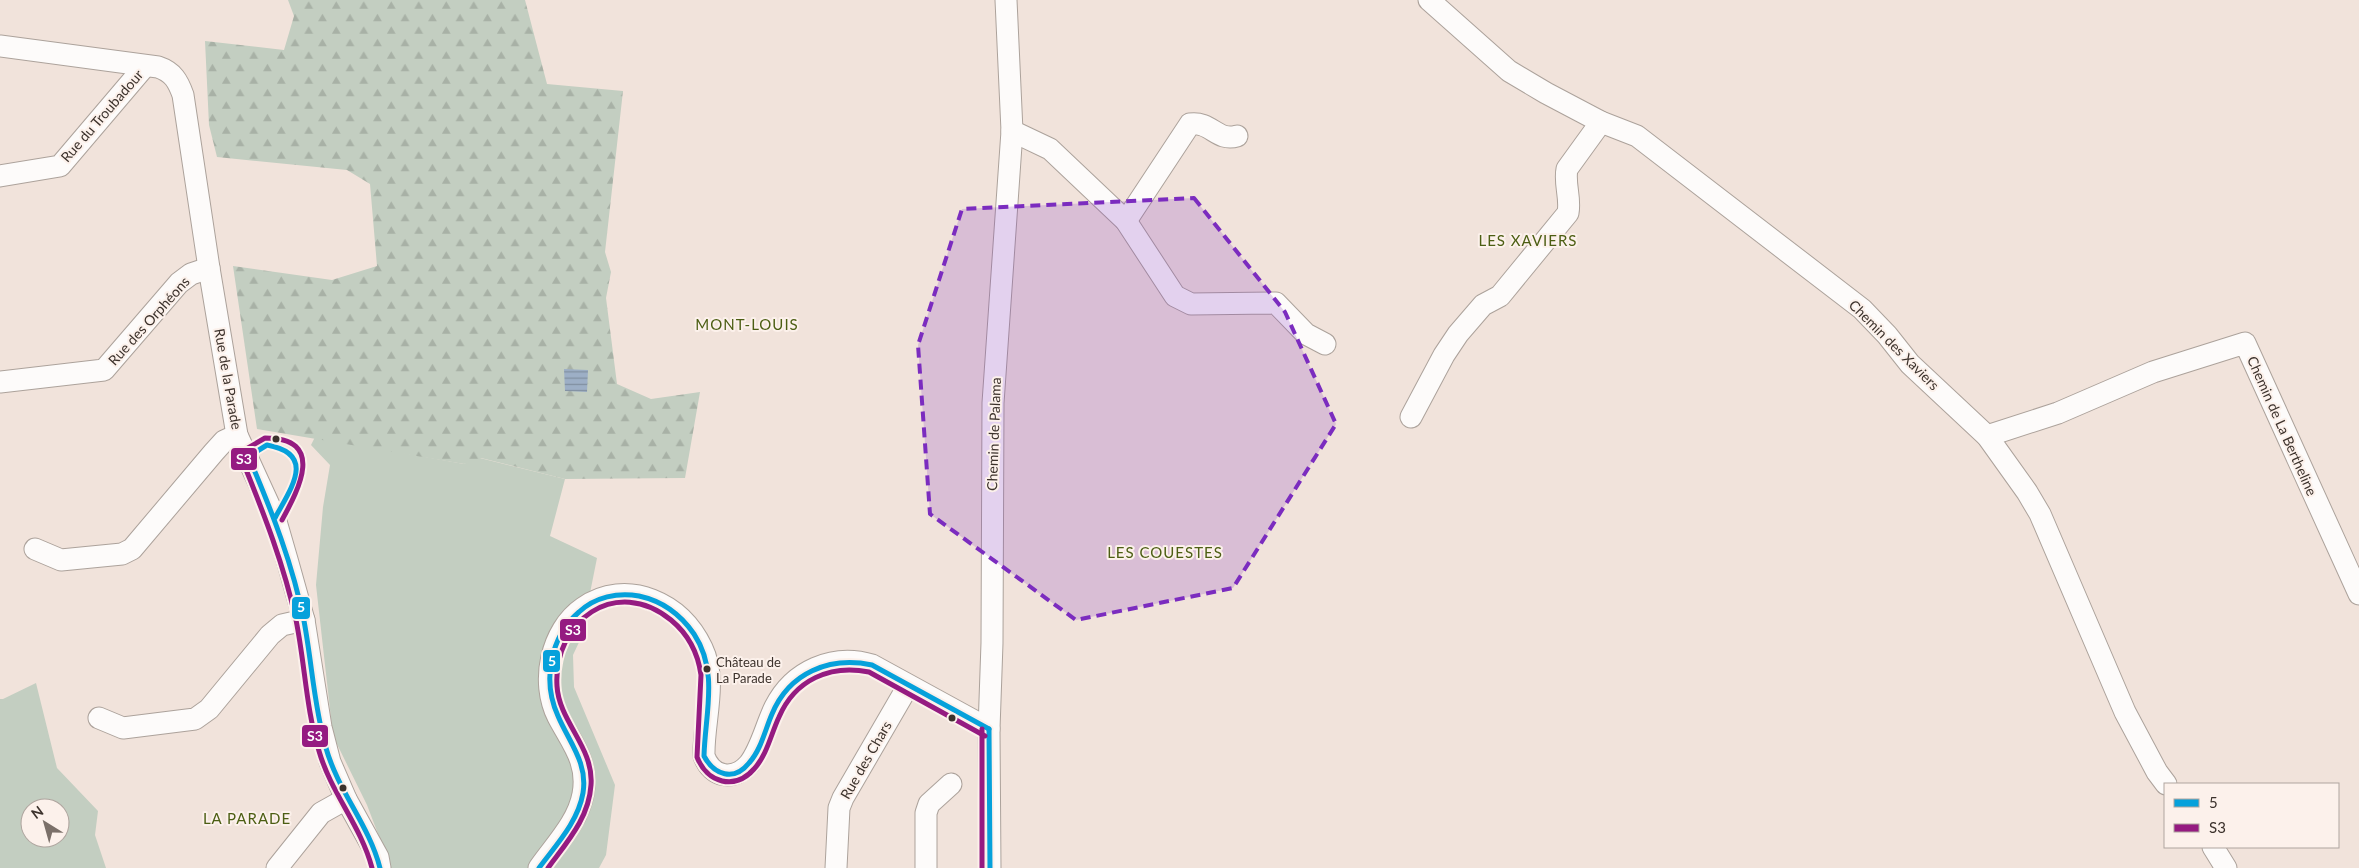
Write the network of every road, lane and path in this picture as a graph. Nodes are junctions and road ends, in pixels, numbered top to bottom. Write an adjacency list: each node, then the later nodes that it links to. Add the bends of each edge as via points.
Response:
1 (1006, 0): 6 (street, Chemin de Palama)
2 (1428, 0): 5 (street, Chemin des Xaviers, via 1509,71)
3 (0, 46): 4 (street, Rue de la Parade)
4 (145, 66): 8 (street, Rue du Troubadour, via 60,166); 10 (street, Rue de la Parade, via 168,70 178,81 183,95)
5 (1602, 122): 13 (street, via 1566,169 1568,213 1500,296 1483,305 1458,334); 15 (street, Chemin des Xaviers, via 1637,136 1654,148 1862,309 1910,364)
6 (1012, 131): 9 (street, via 1050,149); 21 (street, Chemin de Palama, via 993,403)
7 (1237, 136): 9 (street, via 1223,137 1201,123 1190,124)
8 (0, 176)
9 (1126, 221): 11 (street, via 1175,296 1191,304 1276,303 1306,334)
10 (209, 268): 12 (street, Rue des Orphéons, via 191,274 179,283 104,370); 14 (street, Rue de la Parade)
11 (1326, 344)
12 (0, 382)
13 (1411, 417)
14 (237, 435): 16 (street, via 224,441 132,549 122,554 61,560); 18 (street, Rue de la Parade, via 275,518)
15 (1987, 436): 17 (street, Chemin de La Bertheline, via 2058,413 2153,372 2245,343); 22 (street, Chemin des Xaviers, via 2040,514 2125,712)
16 (35, 549)
17 (2359, 594)
18 (304, 620): 20 (street, via 282,625 270,635 209,709 195,719 123,728); 24 (street, Rue de la Parade, via 321,727 330,762)
19 (908, 686): 21 (street); 28 (street, via 872,666 852,660 812,670 787,687 750,763 735,774 720,775 707,764 704,756 710,672 705,655 686,622 662,604 641,596 610,596 588,604 567,622 560,634 551,670 553,702 582,762 583,794 569,826); 29 (street, Rue des Chars, via 839,808)
20 (98, 718)
21 (989, 729): 31 (street, Chemin de Palama)
22 (2165, 783)
23 (951, 784): 30 (street, via 929,804 926,813)
24 (346, 799): 26 (street, via 321,813); 27 (street, Rue de la Parade, via 378,857)
25 (2214, 848): 32 (street)
26 (277, 868)
27 (380, 868)
28 (539, 868)
29 (836, 868)
30 (926, 868)
31 (990, 868)
32 (2226, 868)

